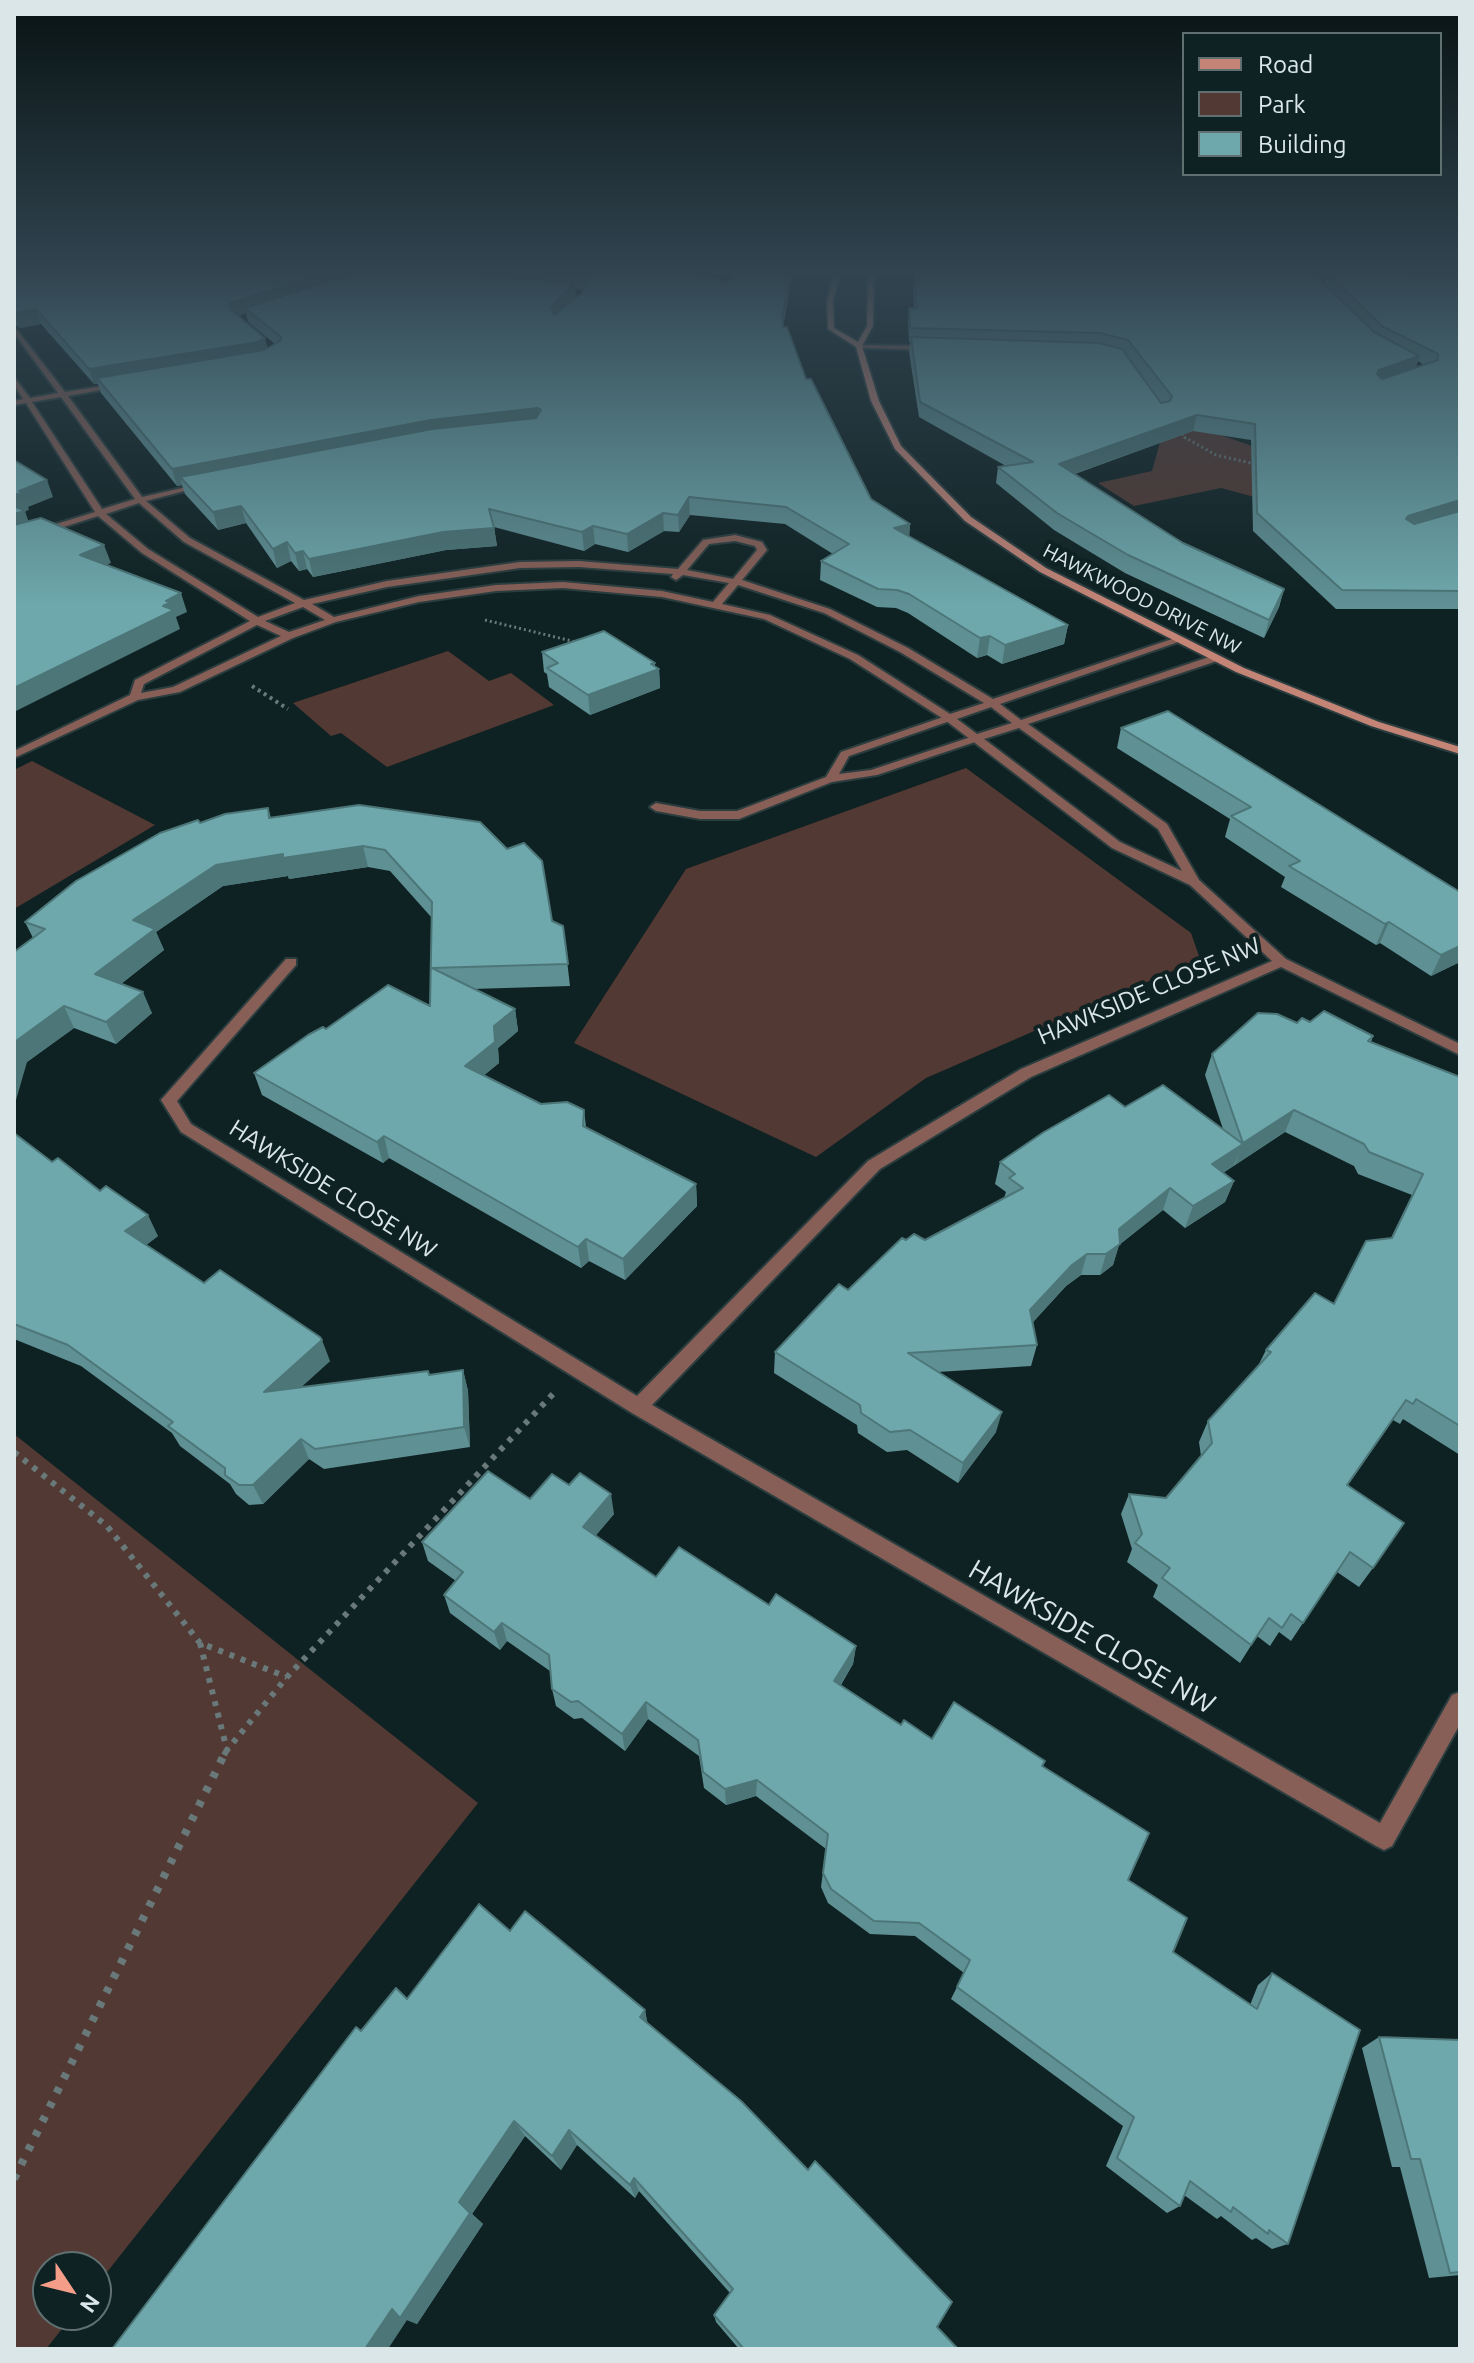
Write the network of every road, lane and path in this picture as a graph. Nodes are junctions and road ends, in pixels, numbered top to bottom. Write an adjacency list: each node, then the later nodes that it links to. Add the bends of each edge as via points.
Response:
1 (17, 384): 6 (street)
2 (56, 384): 5 (street)
3 (124, 384): 5 (street)
4 (870, 384): 23 (street, HAWKWOOD DRIVE NW, via 898,447 968,519 1043,570)
5 (63, 394): 6 (street); 11 (street)
6 (27, 400): 7 (street); 12 (street)
7 (14, 403)
8 (1177, 427): 9 (path, via 1186,439 1216,455)
9 (1258, 464)
10 (213, 483): 11 (street)
11 (140, 500): 12 (street); 17 (street, via 187,540)
12 (100, 513): 13 (street); 21 (street, via 145,551)
13 (14, 540)
14 (681, 572): 15 (street, HAWKSIDE CLOSE NW); 15 (street, via 714,539 759,544 762,550); 16 (street); 17 (street, HAWKSIDE CLOSE NW, via 520,565 413,579)
15 (737, 582): 18 (street); 27 (street, HAWKSIDE CLOSE NW, via 827,611)
16 (662, 594): 18 (street, HAWKSIDE CLOSE NW); 19 (street, HAWKSIDE CLOSE NW, via 563,585 496,588 419,599)
17 (305, 603): 19 (street); 21 (street, HAWKSIDE CLOSE NW)
18 (717, 604): 28 (street, HAWKSIDE CLOSE NW, via 767,617 854,657)
19 (333, 620): 22 (street, HAWKSIDE CLOSE NW)
20 (485, 620): 24 (path)
21 (257, 621): 22 (street); 26 (street, HAWKSIDE CLOSE NW, via 139,682)
22 (289, 636): 26 (street, HAWKSIDE CLOSE NW, via 176,690)
23 (1179, 640): 25 (street, HAWKWOOD DRIVE NW); 27 (street)
24 (585, 644)
25 (1216, 658): 29 (street); 31 (street, HAWKWOOD DRIVE NW, via 1375,724)
26 (135, 697): 32 (street)
27 (990, 702): 28 (street); 29 (street, HAWKSIDE CLOSE NW)
28 (949, 718): 30 (street, HAWKSIDE CLOSE NW); 33 (street, via 845,754)
29 (1022, 723): 30 (street); 35 (street, HAWKSIDE CLOSE NW, via 1163,827)
30 (977, 738): 33 (street, via 873,773); 35 (street, HAWKSIDE CLOSE NW, via 1116,845)
31 (1460, 751)
32 (14, 755)
33 (830, 779): 34 (street, via 739,815)
34 (656, 807)
35 (1194, 882): 37 (street, HAWKSIDE CLOSE NW)
36 (291, 962): 40 (street, HAWKSIDE CLOSE NW, via 169,1100 186,1128)
37 (1281, 962): 38 (street, HAWKSIDE CLOSE NW); 40 (street, HAWKSIDE CLOSE NW, via 1026,1073 874,1165)
38 (1460, 1050)
39 (554, 1394): 43 (path)
40 (639, 1407): 44 (street, HAWKSIDE CLOSE NW, via 1384,1838)
41 (14, 1452): 42 (path, via 107,1526)
42 (200, 1643): 43 (path); 45 (path)
43 (287, 1677): 45 (path)
44 (1460, 1703)
45 (227, 1750): 46 (path)
46 (14, 2179)

